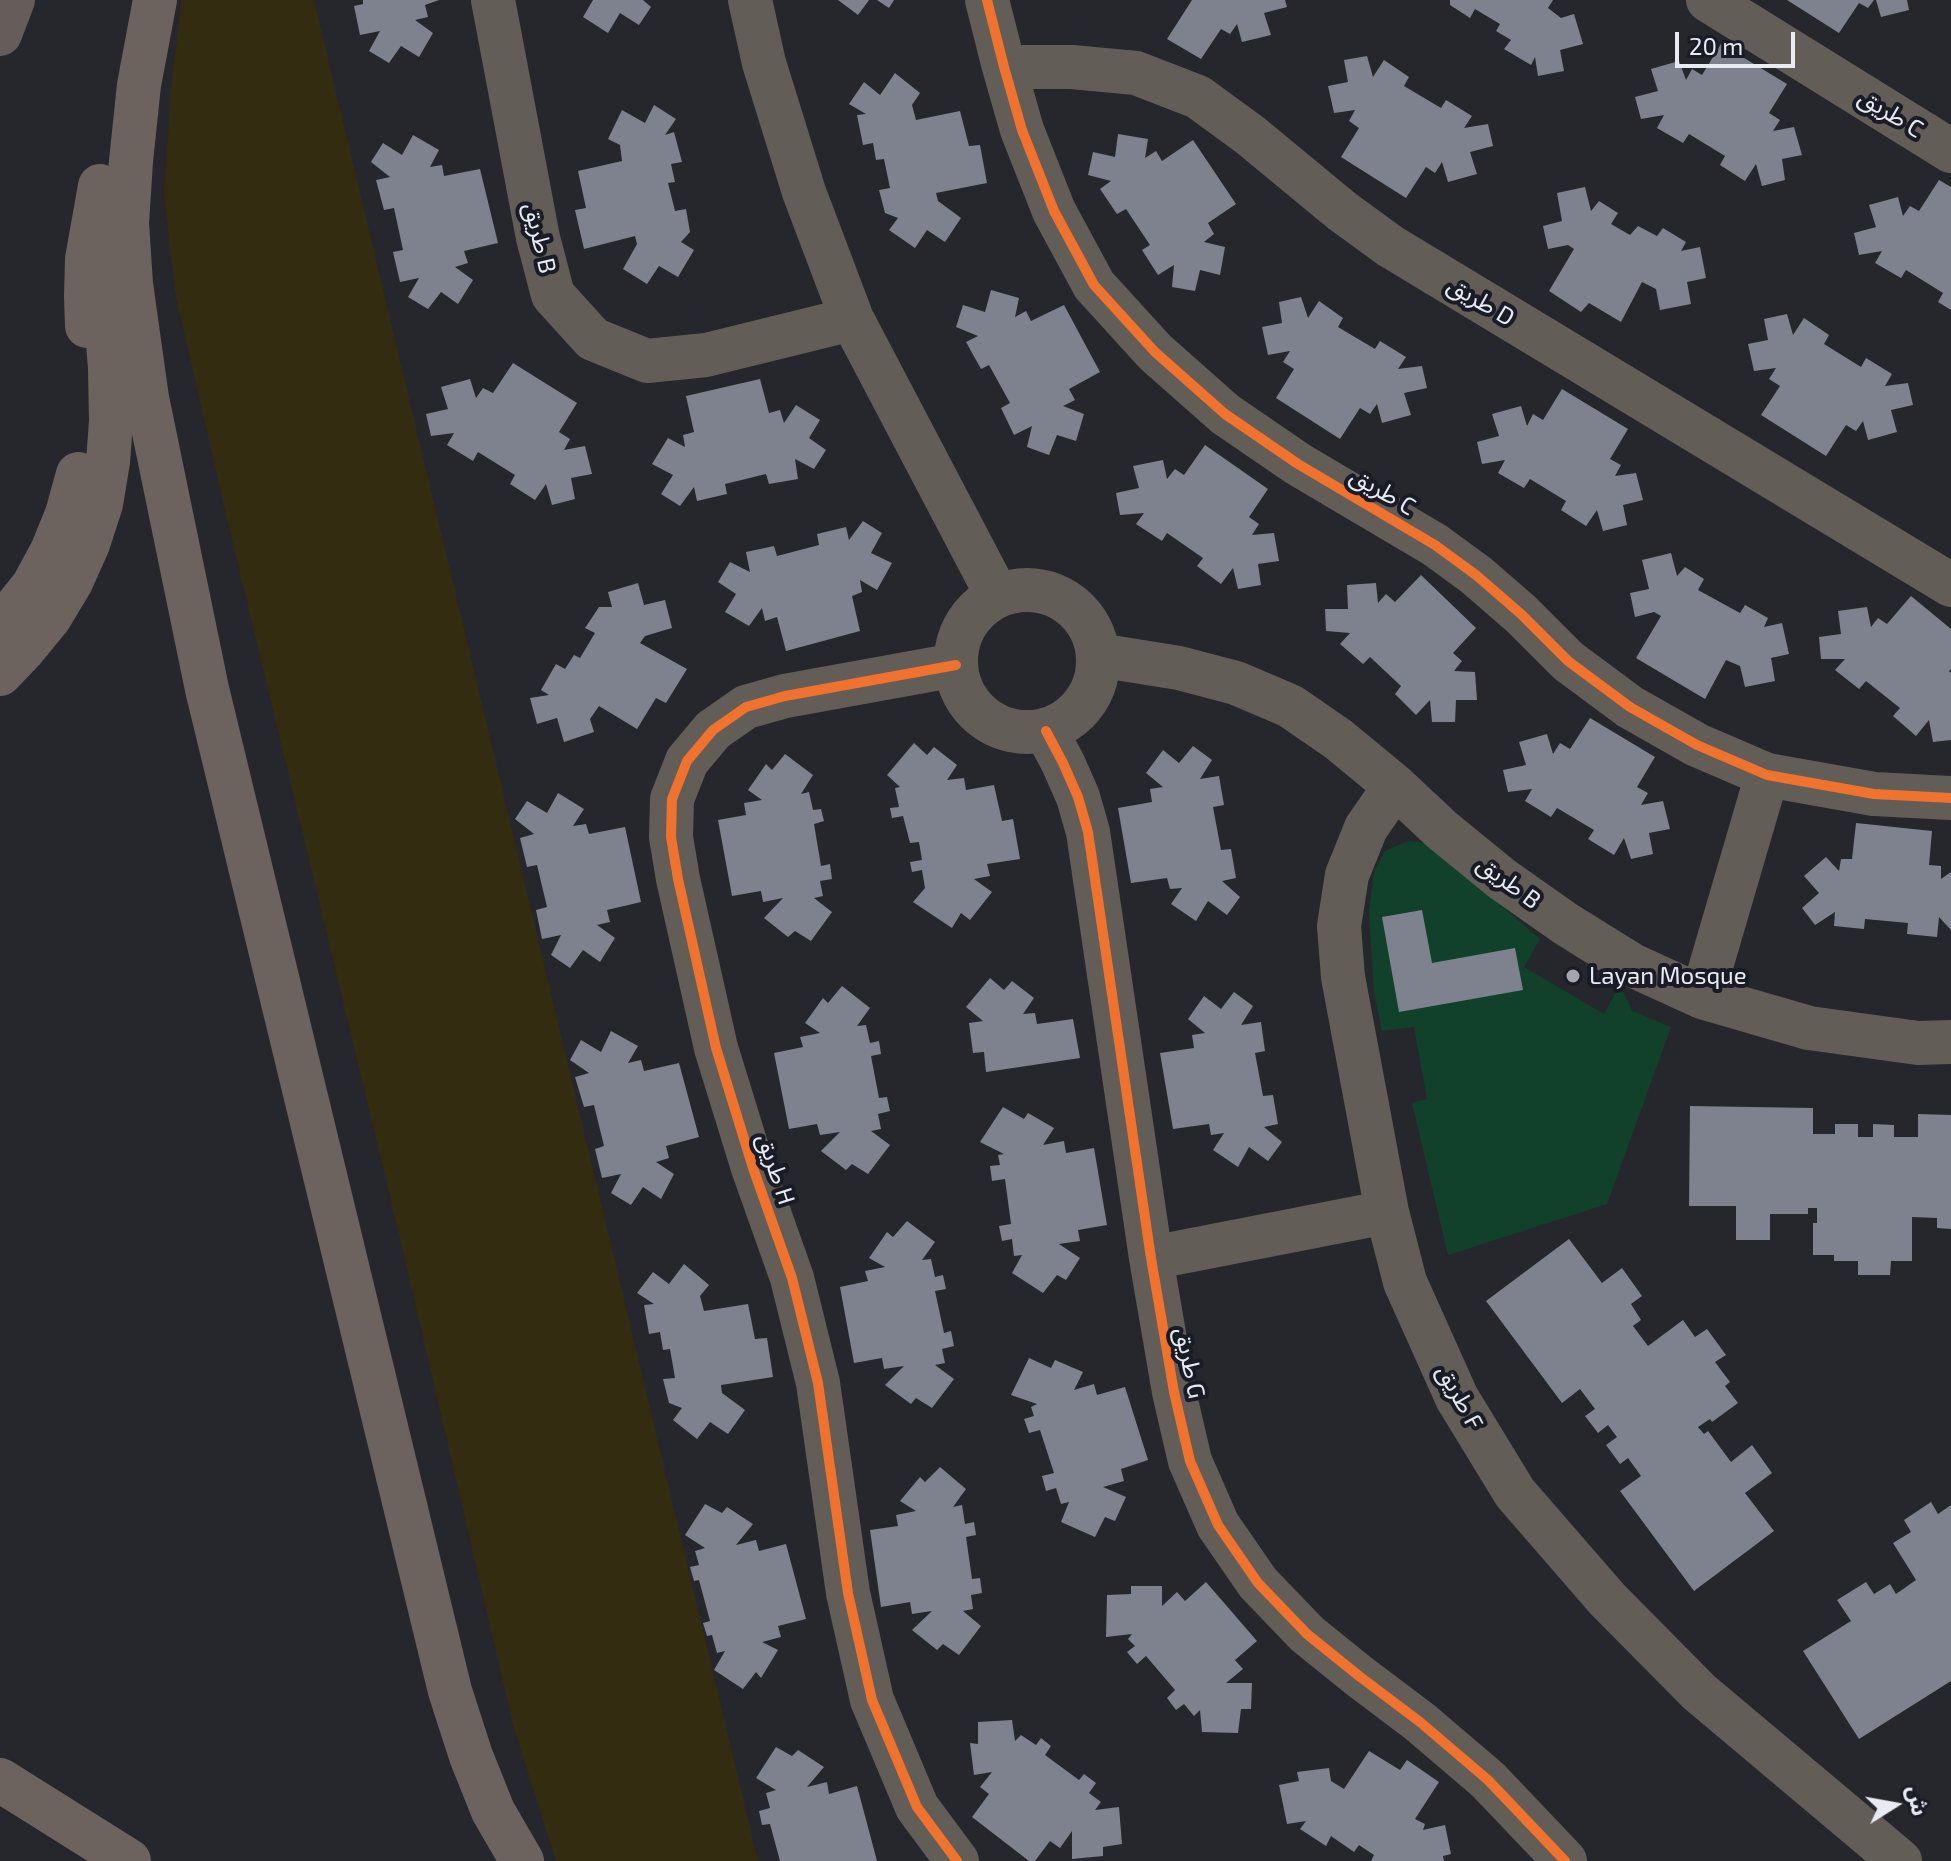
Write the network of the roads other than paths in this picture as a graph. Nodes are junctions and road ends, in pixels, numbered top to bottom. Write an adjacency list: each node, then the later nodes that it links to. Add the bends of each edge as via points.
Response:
1 (13, 0): 8 (main road)
2 (127, 0): 11 (highway, via 105,122)
3 (155, 0): 31 (highway, via 139,85 127,223 147,398 207,689 450,1691 493,1811)
4 (493, 0): 12 (street, طريق B, via 553,295 593,339 647,361 706,355)
5 (750, 0): 12 (street, via 804,192)
6 (987, 0): 9 (street, طريق C)
7 (1708, 0): 10 (street, طريق C)
8 (0, 34)
9 (1004, 67): 13 (street, طريق D, via 1136,73 1198,97 1390,246); 20 (street, طريق C, via 1054,211 1094,285 1155,352 1237,423 1476,575 1568,661 1630,707 1697,745)
10 (1951, 151)
11 (100, 186): 15 (highway, via 87,259 90,381 78,476 52,551 33,586); 18 (highway, via 111,421 101,504 71,582 50,617)
12 (852, 319): 14 (street)
13 (1951, 585)
14 (997, 595): 16 (street, via 1024,589 1050,593 1074,607 1090,628); 17 (street, via 974,612 960,637)
15 (0, 627)
16 (1098, 655): 19 (street, via 1086,702); 21 (street, طريق B, via 1236,683 1290,706)
17 (956, 665): 19 (street, via 964,696 986,719 1015,732); 32 (street, طريق H, via 746,707 713,730 687,761 672,799 671,837 716,1048 792,1278 818,1383 848,1593 872,1700 917,1807)
18 (0, 674)
19 (1046, 731): 26 (street, طريق G, via 1078,797 1088,832)
20 (1767, 775): 22 (street, طريق C, via 1874,794); 23 (street)
21 (1395, 786): 23 (street, طريق B, via 1490,869 1566,924 1632,965); 25 (street, طريق F, via 1356,852 1339,926 1343,977)
22 (1951, 798)
23 (1702, 997): 24 (street, طريق B, via 1809,1028 1918,1043)
24 (1951, 1042)
25 (1387, 1212): 26 (street); 34 (street, طريق F, via 1405,1282 1457,1398 1515,1493 1607,1599 1699,1692)
26 (1151, 1258): 33 (street, طريق G, via 1190,1461 1218,1525 1250,1572 1307,1634 1488,1780)
27 (0, 1756): 29 (highway)
28 (0, 1780): 29 (highway)
29 (67, 1823): 30 (highway)
30 (129, 1861)
31 (522, 1861)
32 (957, 1861)
33 (1565, 1861)
34 (1900, 1861)

